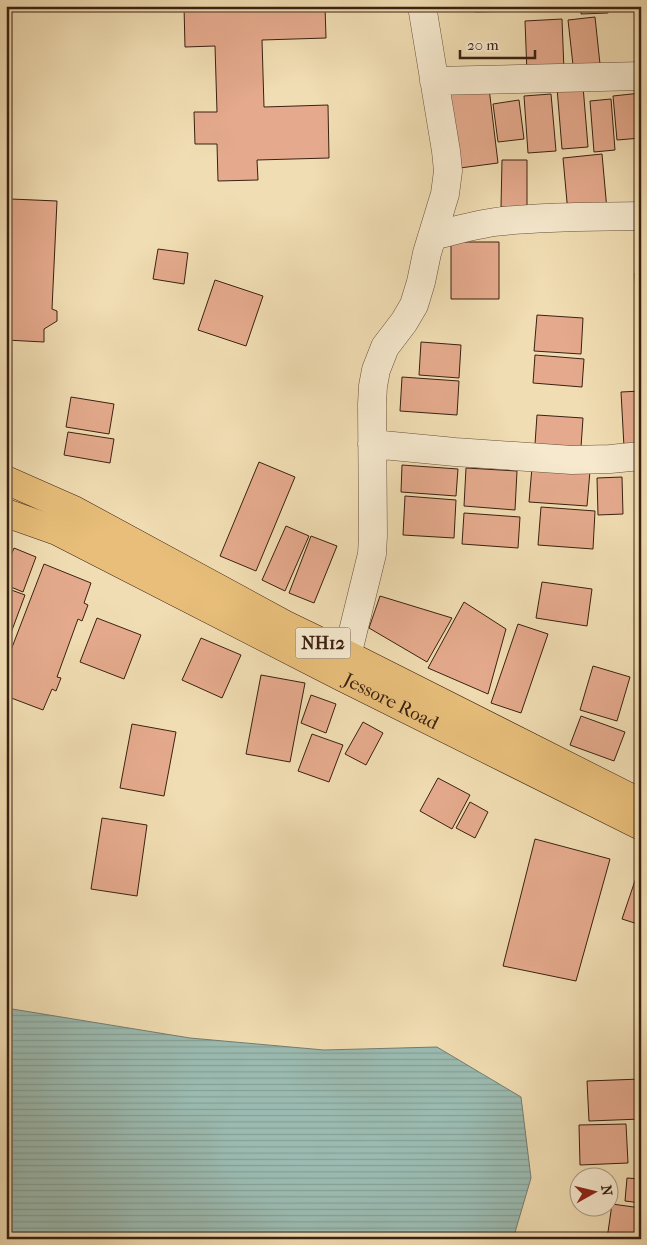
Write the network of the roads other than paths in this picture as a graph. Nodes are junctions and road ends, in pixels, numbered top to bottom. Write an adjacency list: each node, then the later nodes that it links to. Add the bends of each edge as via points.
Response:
1 (422, 6): 3 (street)
2 (641, 76): 3 (street)
3 (434, 81): 5 (street, via 448,171 445,194)
4 (641, 216): 5 (street, via 497,222)
5 (432, 236): 6 (street, via 414,305 385,347 376,370)
6 (372, 444): 7 (street, via 572,460); 10 (street, via 372,554)
7 (641, 456)
8 (6, 480): 10 (highway, NH12, via 74,510 284,624)
9 (6, 513): 10 (highway, Jessore Road / NH12, via 57,531)
10 (344, 666): 11 (highway, NH12); 12 (highway, Jessore Road / NH12)
11 (641, 803)
12 (641, 826)

